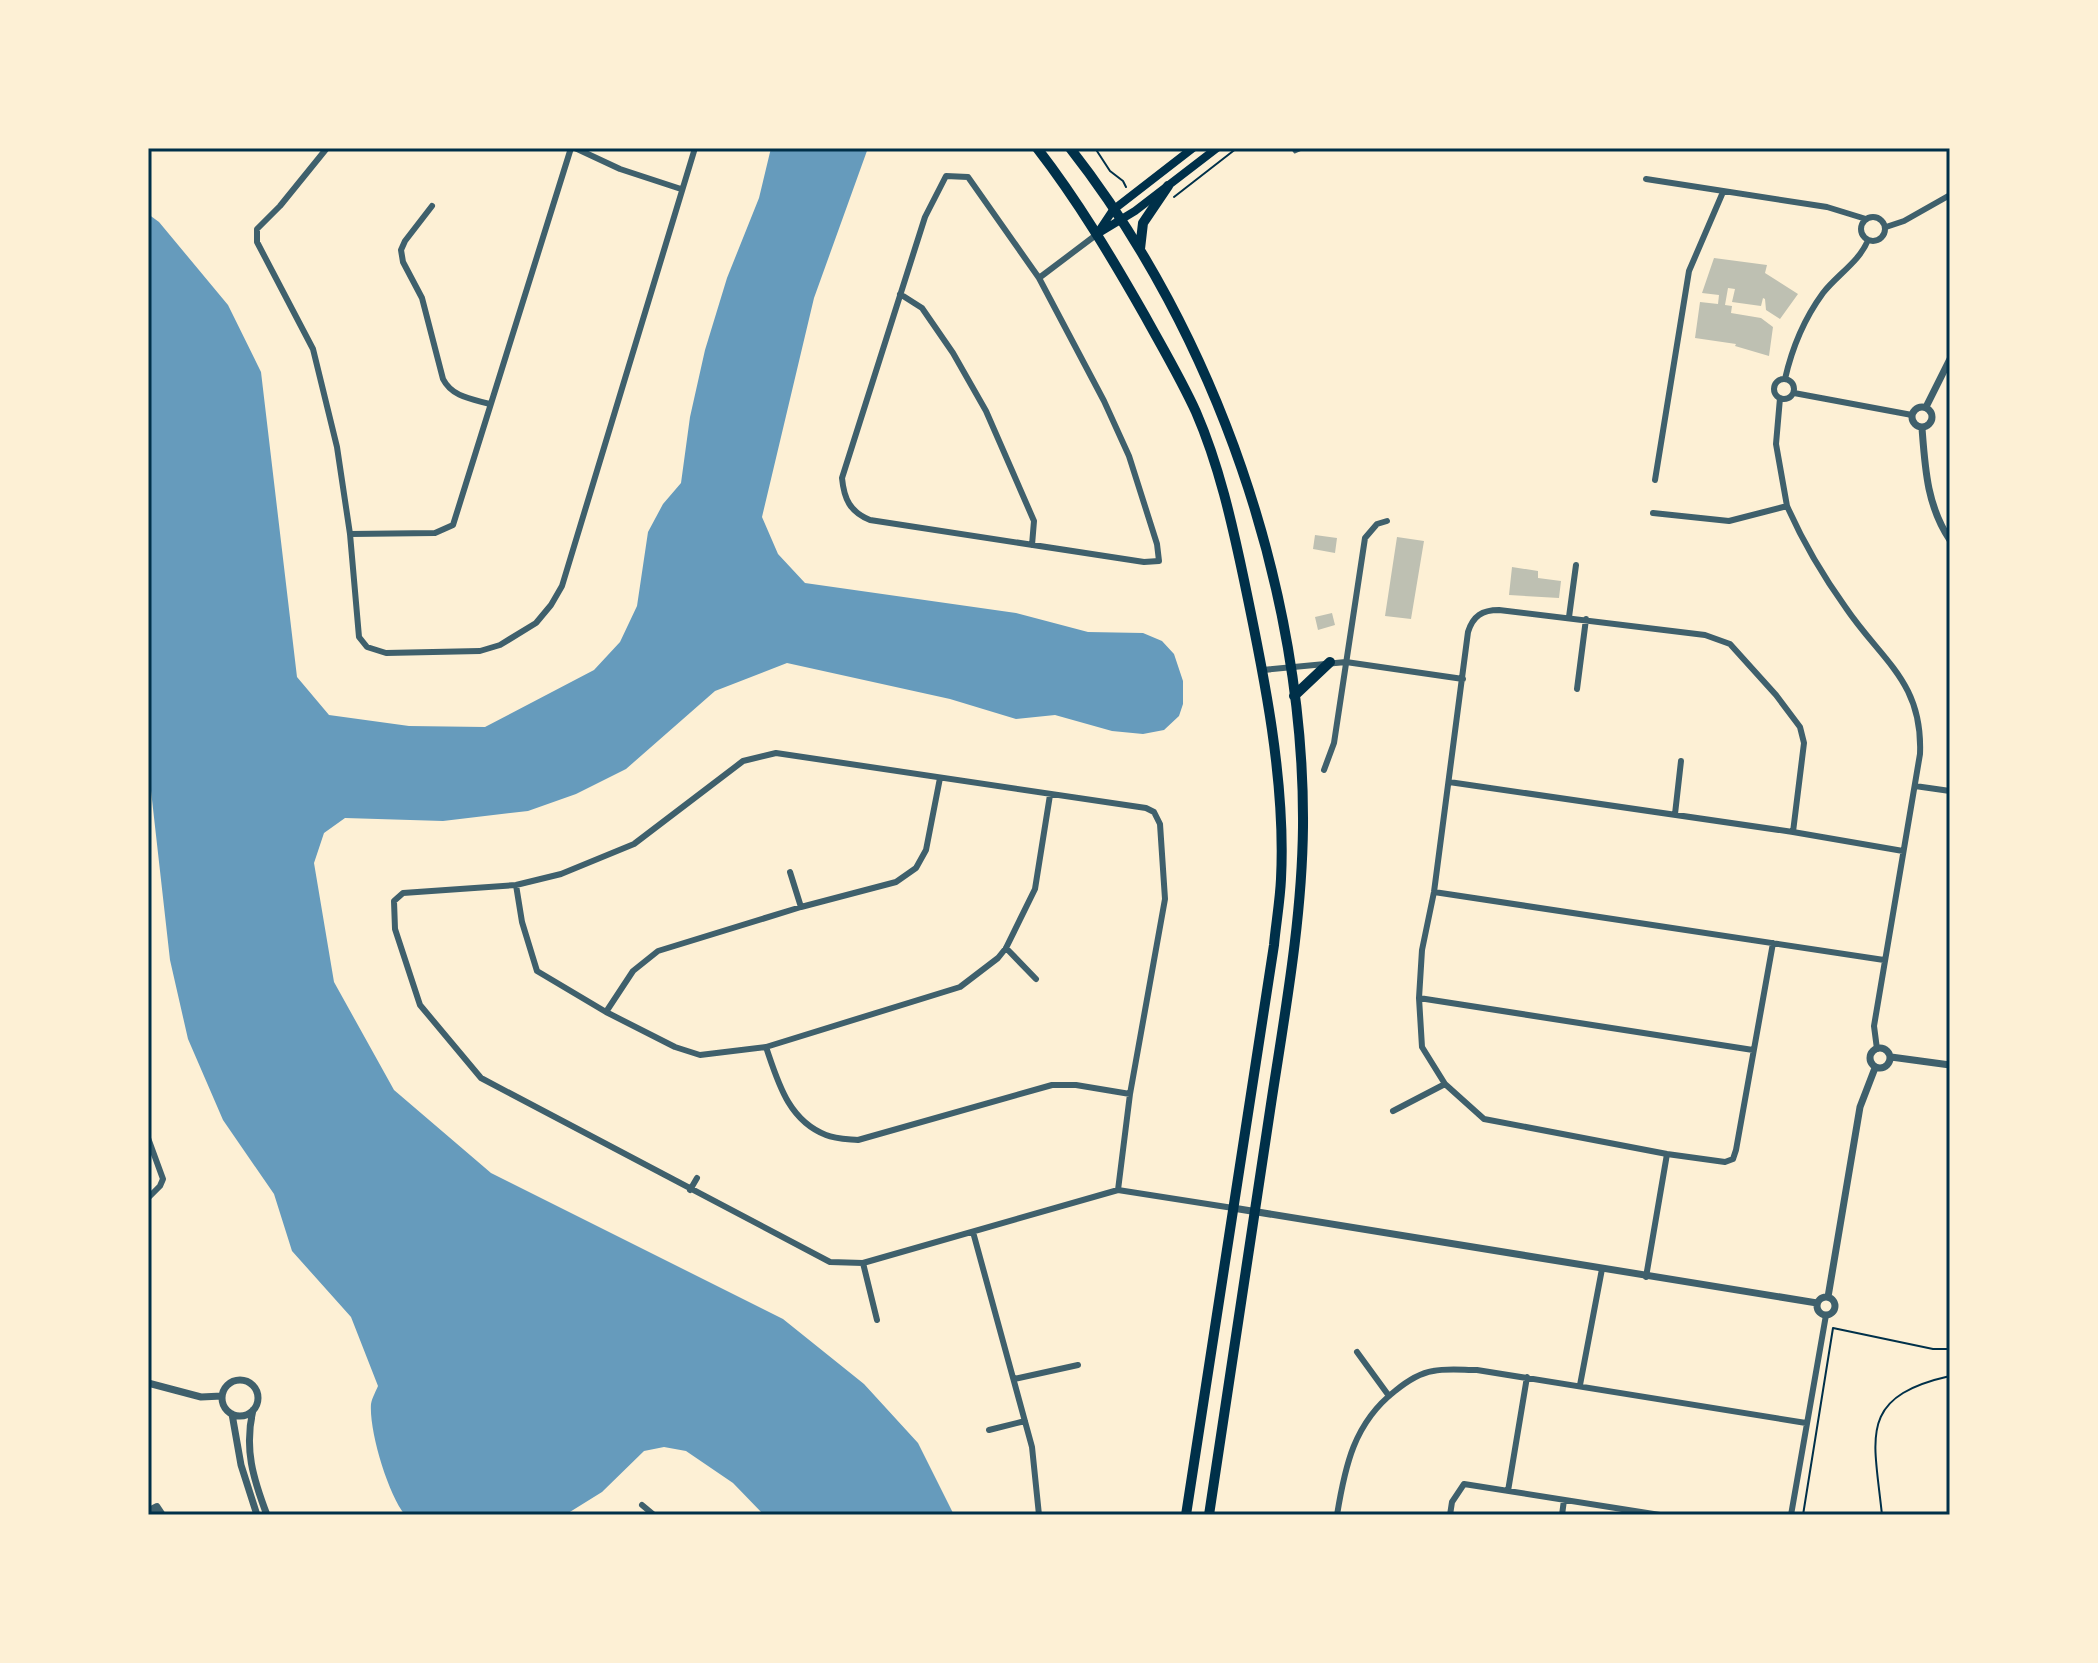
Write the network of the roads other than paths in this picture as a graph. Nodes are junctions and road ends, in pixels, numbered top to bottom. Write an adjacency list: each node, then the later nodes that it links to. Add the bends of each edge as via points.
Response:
1 (327, 148): 37 (street, via 257,229 257,242 313,349 337,447)
2 (573, 148): 12 (street); 29 (street)
3 (695, 148): 12 (street)
4 (1037, 148): 20 (highway)
5 (1070, 148): 16 (highway)
6 (1193, 148): 16 (main road)
7 (1217, 148): 11 (main road)
8 (1292, 148): 9 (lane)
9 (1304, 148)
10 (1646, 179): 13 (street)
11 (1168, 186): 18 (main road); 22 (highway, via 1143,223)
12 (681, 189): 37 (street, via 562,586 536,623 518,637 480,651 386,653 367,647 359,637)
13 (1723, 192): 17 (street, via 1827,207); 33 (street, via 1689,271)
14 (1950, 195): 19 (street)
15 (432, 206): 29 (street, via 405,241 403,262 422,298 448,388)
16 (1113, 210): 18 (highway); 20 (main road)
17 (1866, 219): 19 (street, via 1878,217); 21 (street, via 1861,232)
18 (1120, 221): 20 (main road); 22 (highway)
19 (1886, 227): 21 (street, via 1879,240)
20 (1097, 234): 23 (street); 46 (highway, via 1203,431 1227,505)
21 (1868, 240): 26 (street, via 1810,312)
22 (1140, 251): 45 (highway, via 1188,339 1247,484 1278,599)
23 (1039, 278): 24 (street, via 968,177 946,176 925,217); 39 (street, via 1129,456 1159,561)
24 (900, 294): 39 (street, via 922,308 986,411 1034,521); 39 (street, via 842,478 848,505 870,520)
25 (1950, 359): 30 (street)
26 (1785, 379): 27 (street, via 1793,383); 28 (street, via 1775,387)
27 (1794, 393): 28 (street); 31 (street)
28 (1780, 398): 34 (street, via 1776,444)
29 (490, 404): 37 (street, via 453,525 435,533)
30 (1926, 407): 31 (street); 32 (street, via 1932,419)
31 (1912, 415): 32 (street)
32 (1922, 428): 38 (street, via 1929,495)
33 (1655, 480)
34 (1787, 506): 35 (street, via 1729,521); 54 (street, via 1848,611 1906,684 1920,736)
35 (1653, 513)
36 (1387, 521): 44 (street, via 1365,538)
37 (350, 534)
38 (1950, 540)
39 (1032, 545)
40 (1576, 565): 41 (street)
41 (1569, 617): 42 (street); 47 (street, via 1499,610 1479,615 1468,632)
42 (1586, 619): 48 (street); 58 (street, via 1705,635 1730,644 1744,658 1800,727 1804,743)
43 (1330, 662): 44 (street); 45 (street); 49 (highway)
44 (1346, 662): 47 (street); 51 (street, via 1334,743)
45 (1289, 667): 46 (street); 49 (highway)
46 (1263, 670): 85 (highway, via 1281,878)
47 (1463, 679): 53 (street)
48 (1577, 689)
49 (1294, 696): 86 (highway, via 1303,824 1299,891)
50 (1681, 761): 57 (street)
51 (1324, 770)
52 (940, 778): 56 (street); 61 (street, via 791,754 761,756 743,761 634,844 561,874); 63 (street, via 926,850 916,868 896,882)
53 (1449, 782): 57 (street); 62 (street)
54 (1915, 786): 55 (street); 59 (street)
55 (1950, 791)
56 (1050, 795): 65 (street, via 1035,889); 77 (street, via 1146,808 1160,824 1165,899)
57 (1675, 814): 58 (street)
58 (1793, 832): 59 (street)
59 (1903, 851): 66 (street)
60 (790, 872): 63 (street)
61 (516, 885): 69 (street, via 537,971); 82 (street, via 403,893 394,901 395,929 420,1005 481,1078)
62 (1434, 892): 64 (street); 68 (street)
63 (801, 907): 69 (street, via 658,951 633,971)
64 (1773, 943): 66 (street); 72 (street)
65 (1006, 948): 67 (street); 70 (street, via 960,987)
66 (1884, 960): 71 (street, via 1874,1026)
67 (1036, 979)
68 (1419, 998): 72 (street); 76 (street, via 1422,1047)
69 (606, 1012): 70 (street, via 700,1055)
70 (766, 1047): 77 (street, via 782,1094 801,1121 827,1136 858,1140 1052,1085)
71 (1877, 1049): 73 (street); 75 (street, via 1870,1059)
72 (1753, 1050): 80 (street, via 1733,1159)
73 (1891, 1057): 74 (street); 75 (street, via 1885,1068)
74 (1950, 1065)
75 (1875, 1068): 91 (street, via 1860,1107)
76 (1445, 1084): 78 (street); 80 (street, via 1484,1119)
77 (1130, 1094): 83 (street)
78 (1393, 1111)
79 (148, 1138): 84 (street, via 163,1179)
80 (1667, 1154): 90 (street)
81 (697, 1178): 82 (street)
82 (690, 1190): 88 (street, via 830,1262)
83 (1118, 1190): 85 (street); 87 (street)
84 (148, 1198)
85 (1233, 1208): 86 (street); 117 (highway)
86 (1255, 1212): 89 (street); 118 (highway)
87 (973, 1232): 88 (street); 98 (street)
88 (863, 1263): 94 (street)
89 (1602, 1269): 90 (street); 100 (street)
90 (1646, 1277): 92 (street)
91 (1828, 1297): 92 (street); 93 (street, via 1834,1309)
92 (1817, 1303): 93 (street)
93 (1826, 1315): 106 (street)
94 (877, 1320)
95 (1357, 1352): 102 (street)
96 (1078, 1365): 98 (street)
97 (1527, 1377): 100 (street); 102 (street, via 1432,1371); 108 (street)
98 (1014, 1379): 105 (street)
99 (148, 1383): 101 (street, via 201,1397)
100 (1580, 1385): 106 (street)
101 (222, 1396): 103 (street, via 228,1385 245,1381 258,1393); 104 (street)
102 (1389, 1396): 119 (street, via 1359,1430 1345,1463)
103 (253, 1410): 104 (street, via 243,1416); 114 (street, via 248,1435 251,1465)
104 (232, 1414): 113 (street)
105 (1025, 1421): 107 (street); 116 (street)
106 (1806, 1423): 123 (street)
107 (989, 1430)
108 (1508, 1491): 109 (street); 120 (street, via 1464,1484)
109 (1564, 1500): 121 (street); 122 (street)
110 (642, 1505): 115 (street)
111 (155, 1515): 112 (street, via 157,1506)
112 (163, 1515)
113 (257, 1515)
114 (267, 1515)
115 (654, 1515)
116 (1039, 1515)
117 (1186, 1515)
118 (1209, 1515)
119 (1337, 1515)
120 (1450, 1515)
121 (1562, 1515)
122 (1660, 1515)
123 (1791, 1515)

